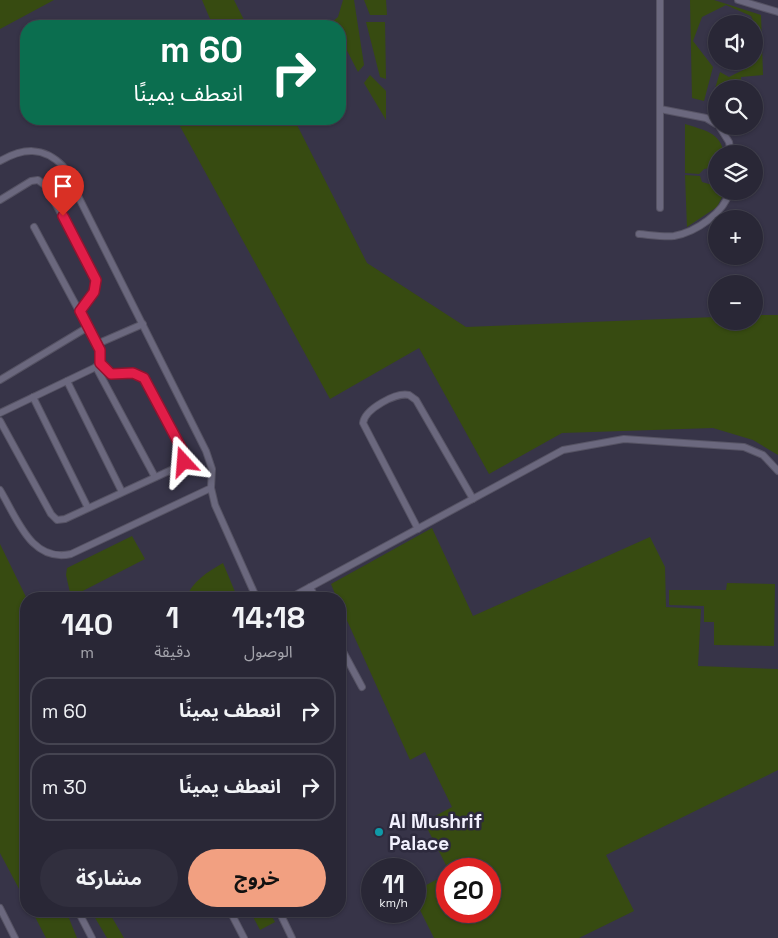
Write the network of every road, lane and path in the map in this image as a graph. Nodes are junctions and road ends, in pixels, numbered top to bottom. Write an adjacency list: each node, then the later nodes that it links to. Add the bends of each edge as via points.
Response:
1 (660, 0): 4 (lane)
2 (738, 0): 3 (lane)
3 (778, 12)
4 (660, 109): 5 (lane); 9 (lane)
5 (708, 119)
6 (0, 161): 13 (lane, via 15,152 32,150 49,155 63,166)
7 (0, 200): 12 (lane, via 31,181 41,181 46,186 96,280 94,292)
8 (727, 200): 11 (lane, via 716,214 685,232 666,236)
9 (660, 208)
10 (34, 227): 12 (lane)
11 (639, 234)
12 (80, 311): 14 (lane)
13 (143, 324): 15 (lane); 24 (lane, via 210,460)
14 (88, 327): 15 (lane); 17 (lane)
15 (97, 344): 16 (lane, via 102,354)
16 (98, 365): 18 (lane); 23 (lane); 23 (lane, via 111,374 133,373 144,378 185,455 182,464)
17 (0, 380)
18 (67, 381): 19 (lane); 26 (lane)
19 (32, 397): 20 (lane); 28 (lane)
20 (0, 413)
21 (0, 421): 28 (lane, via 53,518 61,520)
22 (778, 471): 27 (lane, via 763,455 744,447 624,439 563,450)
23 (155, 477): 26 (lane)
24 (211, 488): 25 (lane, via 62,556 45,553 30,542); 31 (lane, via 215,505)
25 (0, 490)
26 (122, 492): 28 (lane)
27 (473, 499): 29 (lane); 29 (lane, via 416,400 409,395 397,396 366,414 363,423)
28 (88, 508)
29 (418, 529): 30 (lane)
30 (310, 587): 32 (lane); 33 (lane)
31 (254, 592)
32 (301, 592)
33 (312, 592)
34 (346, 657): 35 (lane)
35 (362, 688)
36 (1, 913): 40 (lane)
37 (81, 917): 41 (lane)
38 (233, 917): 42 (lane)
39 (282, 917): 43 (lane)
40 (15, 938)
41 (92, 938)
42 (244, 938)
43 (292, 938)

